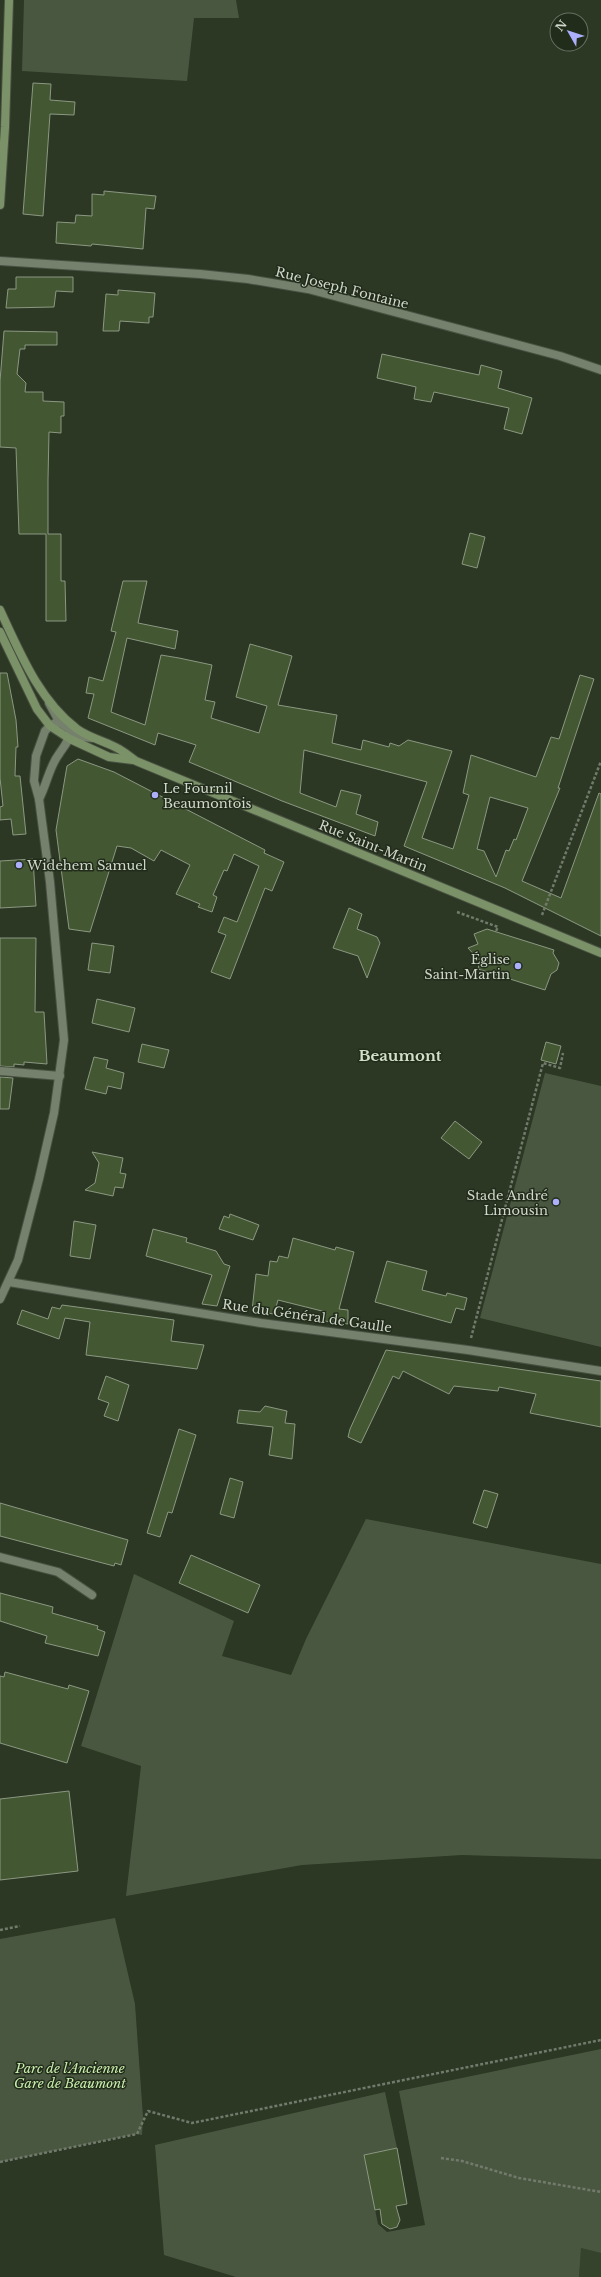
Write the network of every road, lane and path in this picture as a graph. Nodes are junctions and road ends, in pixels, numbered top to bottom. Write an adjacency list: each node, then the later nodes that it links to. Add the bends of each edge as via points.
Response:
1 (9, 0): 2 (main road)
2 (0, 205)
3 (0, 261): 4 (street, Rue Joseph Fontaine, via 200,274 308,289 560,356)
4 (601, 370)
5 (0, 610): 7 (main road, Rue Saint-Martin)
6 (0, 632): 9 (main road, Rue Saint-Martin, via 37,709)
7 (47, 699): 8 (street); 11 (main road, Rue Saint-Martin, via 78,729)
8 (60, 723): 9 (street); 10 (street)
9 (50, 726): 10 (main road, Rue Saint-Martin); 14 (street, via 42,738 36,756 34,781)
10 (70, 735): 11 (street); 12 (main road, Rue Saint-Martin, via 109,757); 14 (street, via 52,766)
11 (93, 738): 12 (main road, Rue Saint-Martin, via 114,746)
12 (136, 761): 16 (main road, Rue Saint-Martin)
13 (601, 761): 16 (path)
14 (39, 799): 21 (street, via 50,882 64,1040)
15 (457, 912): 17 (path, via 498,927)
16 (538, 926): 18 (main road, Rue Saint-Martin)
17 (496, 930)
18 (601, 953)
19 (564, 1053): 24 (path, via 560,1068 542,1063)
20 (0, 1071): 21 (street)
21 (60, 1076): 22 (street, via 39,1180 18,1260)
22 (9, 1282): 23 (street); 24 (street, Rue du Général de Gaulle, via 261,1323)
23 (0, 1299)
24 (468, 1350): 25 (street, Rue du Général de Gaulle)
25 (601, 1371)
26 (0, 1557): 27 (street, via 58,1572)
27 (92, 1595)
28 (20, 1926): 29 (path)
29 (0, 1930)
30 (601, 2040): 32 (path, via 192,2123 148,2111 136,2134)
31 (441, 2158): 33 (path, via 462,2161 519,2178)
32 (0, 2162)
33 (601, 2192)

